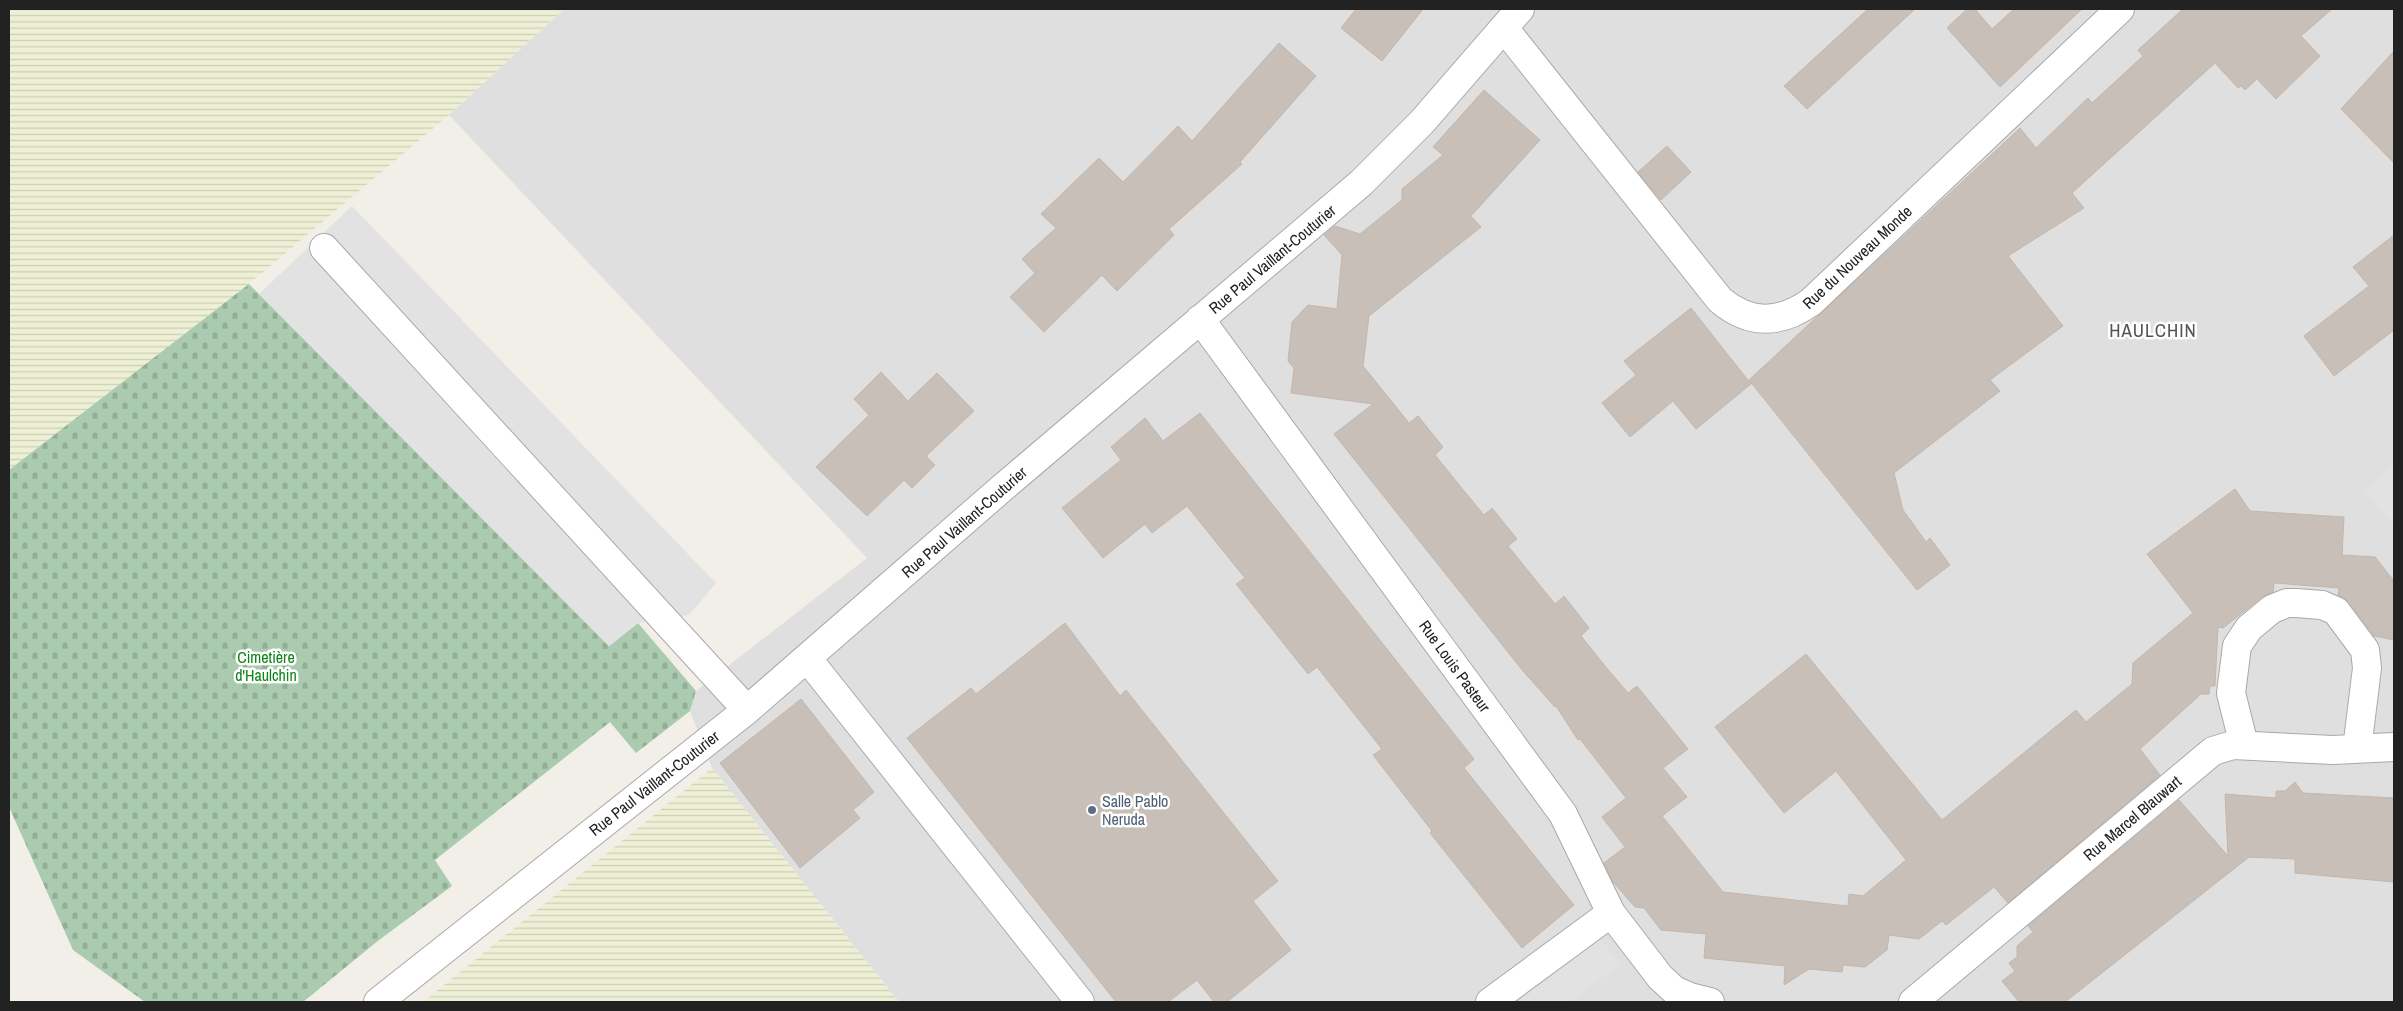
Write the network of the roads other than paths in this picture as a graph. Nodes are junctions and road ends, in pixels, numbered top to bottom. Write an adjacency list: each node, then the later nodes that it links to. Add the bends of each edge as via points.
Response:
1 (2120, 9): 2 (street, Rue du Nouveau Monde, via 1811,302 1796,313 1764,319 1733,311 1720,300)
2 (1512, 18): 4 (street, Rue Paul Vaillant-Couturier, via 1422,122 1380,165)
3 (324, 248): 6 (street)
4 (1200, 319): 5 (street, Rue Paul Vaillant-Couturier); 10 (street, Rue Louis Pasteur, via 1559,808)
5 (807, 658): 6 (street, Rue Paul Vaillant-Couturier); 12 (street)
6 (747, 710): 11 (street, Rue Paul Vaillant-Couturier)
7 (2244, 745): 9 (street, Rue Marcel Blauwart); 9 (street, via 2231,692 2237,646 2248,628 2272,609 2296,603 2322,605 2336,611 2365,650 2367,668); 15 (street, Rue Marcel Blauwart, via 2223,747 2203,758)
8 (2394, 747): 9 (street, Rue Marcel Blauwart)
9 (2356, 749)
10 (1611, 913): 13 (street); 14 (street, Rue Louis Pasteur, via 1660,977 1674,990)
11 (378, 1002)
12 (1080, 1002)
13 (1490, 1002)
14 (1710, 1002)
15 (1913, 1002)

